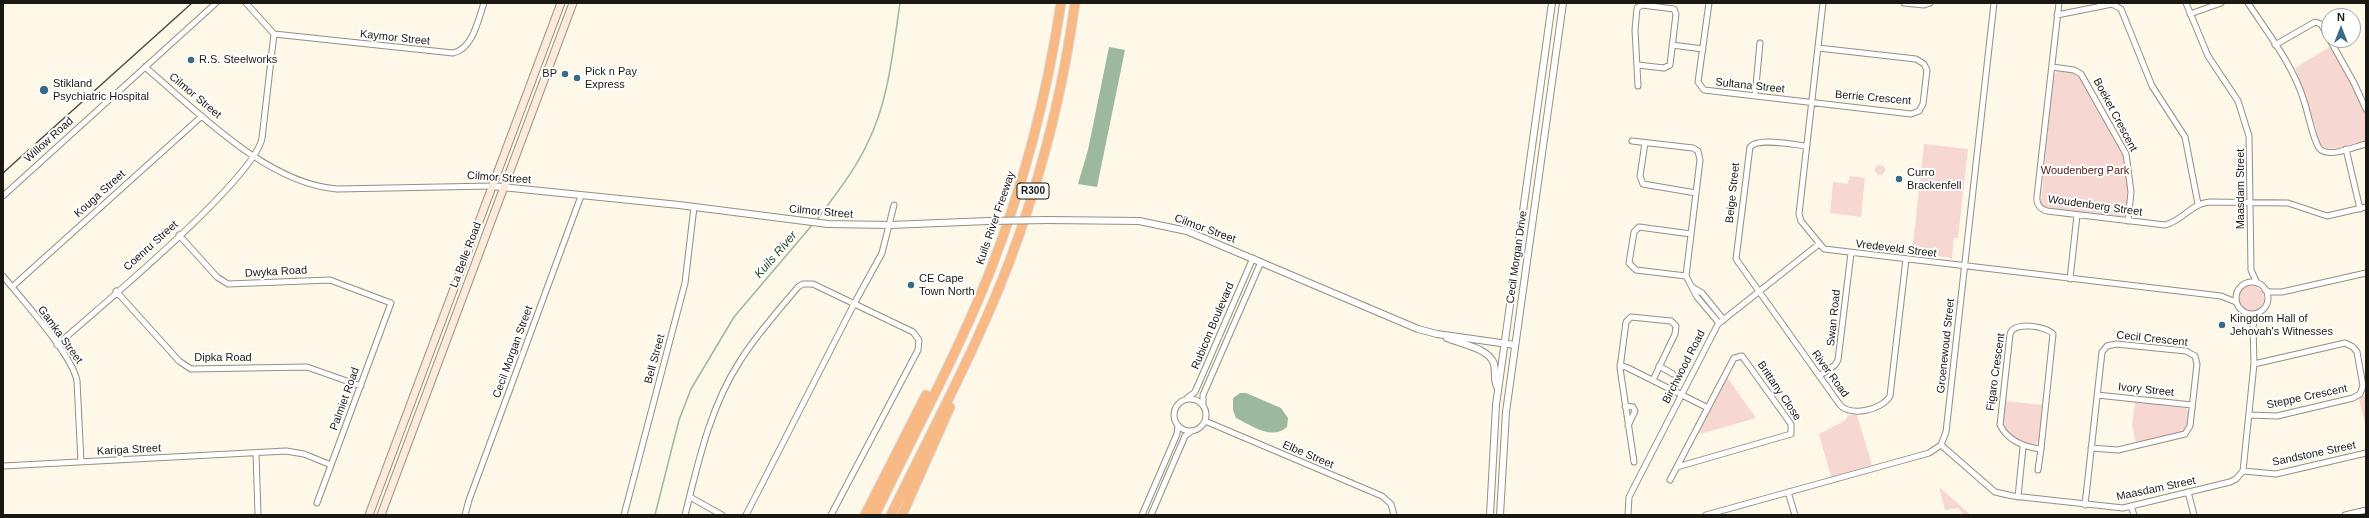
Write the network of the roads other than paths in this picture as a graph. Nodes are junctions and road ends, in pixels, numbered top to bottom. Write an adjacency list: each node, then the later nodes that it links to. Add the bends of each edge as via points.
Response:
1 (216, 3): 30 (street, Willow Road)
2 (246, 3): 22 (street)
3 (484, 3): 22 (street, Kaymor Street, via 469,43 462,50 453,53)
4 (561, 3): 43 (main road, La Belle Road)
5 (573, 3): 44 (main road, La Belle Road)
6 (1061, 3): 93 (highway, Kuils River Freeway / R300, via 1050,71 1023,177 988,275)
7 (1075, 3): 97 (highway, R300, via 1064,74 1037,178 1015,245 986,318)
8 (1552, 3): 90 (street, Cecil Morgan Drive)
9 (1563, 3): 92 (street, Cecil Morgan Drive)
10 (1709, 3): 28 (street, Sultana Street)
11 (1823, 3): 26 (street, Vredeveld Street)
12 (1904, 3): 13 (street)
13 (1930, 3)
14 (1994, 3): 64 (street, Groenewoud Street)
15 (2059, 3): 20 (street, Woudenberg Street)
16 (2186, 3): 19 (street, Maasdam Street)
17 (2221, 3): 19 (street)
18 (2248, 3): 25 (street)
19 (2190, 14): 48 (street, Maasdam Street, via 2208,56 2240,108 2251,144)
20 (2057, 15): 31 (street, Woudenberg Street); 49 (street, via 2112,4 2121,9 2152,86 2185,137)
21 (2321, 24): 25 (street, via 2315,22)
22 (274, 34): 42 (street, Coenru Street, via 261,141)
23 (1760, 43): 33 (street)
24 (1672, 45): 28 (street); 29 (street, via 1670,64 1667,68); 29 (street, via 1675,11 1670,8 1639,6 1636,10 1635,30)
25 (2275, 45): 41 (street, via 2297,79 2316,145 2325,152)
26 (1818, 48): 34 (street, Vredeveld Street); 34 (street, Berrie Crescent, via 1916,59 1924,64 1927,70 1923,104 1919,111 1911,114)
27 (2335, 48): 35 (street)
28 (1703, 49): 33 (street, Sultana Street, via 1698,82 1702,89)
29 (1638, 65): 32 (street)
30 (145, 67): 36 (street, Cilmor Street); 46 (street, Willow Road)
31 (2052, 67): 54 (street, Woudenberg Street, via 2037,202 2047,212); 55 (street, Boeket Crescent, via 2074,70 2081,74 2124,149 2131,187)
32 (1638, 86)
33 (1755, 96): 34 (street, Sultana Street)
34 (1811, 103): 40 (street, Vredeveld Street)
35 (2366, 109)
36 (202, 116): 42 (street, Cilmor Street); 73 (street, Kouga Street)
37 (1632, 141): 38 (street)
38 (1645, 143): 45 (street, via 1640,176 1644,184); 45 (street, via 1692,148 1698,151 1700,160)
39 (2366, 144): 41 (street)
40 (1807, 146): 59 (street, Vredeveld Street, via 1799,214 1801,221); 78 (street, Beige Street, via 1759,142 1752,145 1748,151 1736,259)
41 (2346, 149): 53 (street)
42 (253, 157): 43 (street, Cilmor Street, via 299,181 326,188); 58 (street, Coenru Street, via 221,196)
43 (492, 186): 44 (street, Cilmor Street); 138 (main road, La Belle Road)
44 (503, 188): 47 (street, Cilmor Street); 139 (main road, La Belle Road)
45 (1696, 193): 57 (street)
46 (3, 196)
47 (581, 196): 51 (street, Cilmor Street); 140 (street, Cecil Morgan Street)
48 (2251, 203): 49 (street); 53 (street, via 2292,203 2327,216); 65 (street, Maasdam Street)
49 (2198, 204): 55 (street, Woudenberg Street, via 2174,222 2165,225)
50 (894, 205): 56 (street)
51 (694, 207): 56 (street, Cilmor Street, via 828,224); 141 (street, Bell Street, via 685,283)
52 (2366, 207): 53 (street)
53 (2360, 209)
54 (2077, 215): 55 (street, Woudenberg Street); 69 (street)
55 (2128, 221)
56 (890, 225): 61 (street, Cilmor Street, bridge, via 1113,219 1160,224 1187,231); 83 (street, via 882,254)
57 (1691, 234): 68 (street); 68 (street, via 1639,228 1634,232 1629,263 1636,270)
58 (179, 235): 75 (street, Coenru Street); 82 (street, Dwyka Road, via 217,277 228,284 330,280)
59 (1819, 244): 60 (street, Vredeveld Street, via 1828,251); 78 (street, Birchwood Road)
60 (1851, 254): 62 (street, Vredeveld Street); 99 (street, Swan Road, via 1838,360)
61 (1253, 258): 63 (street, Cilmor Street); 105 (street, Rubicon Boulevard, via 1196,391 1192,397)
62 (1906, 259): 64 (street, Vredeveld Street); 99 (street, River Road, via 1891,392 1888,399 1883,404 1867,409 1847,411)
63 (1261, 262): 89 (street, Cilmor Street, via 1403,324); 106 (street, Rubicon Boulevard, via 1203,394)
64 (1964, 267): 69 (street, Vredeveld Street); 115 (street, Groenewoud Street, via 1946,432)
65 (2251, 270): 70 (street, Maasdam Street); 71 (street, Maasdam Street)
66 (2366, 273): 77 (street)
67 (3, 276): 73 (street, Gamka Street)
68 (1686, 276): 72 (street)
69 (2070, 278): 79 (street, Vredeveld Street)
70 (2246, 283): 71 (street); 76 (street)
71 (2257, 283): 74 (street)
72 (1691, 286): 86 (street, via 1702,293); 87 (street)
73 (12, 287): 91 (street, Gamka Street)
74 (2265, 290): 77 (street); 80 (street)
75 (116, 291): 91 (street, Coenru Street); 101 (street, Dipka Road, via 179,361 191,369 307,367)
76 (2237, 291): 79 (street, Vredeveld Street); 81 (street)
77 (2282, 292): 80 (street)
78 (1759, 293): 86 (street, Birchwood Road); 99 (street, River Road)
79 (2221, 296): 81 (street, Vredeveld Street)
80 (2268, 299): 84 (street, via 2264,308)
81 (2236, 302): 85 (street)
82 (391, 303): 101 (street, Palmiet Road)
83 (854, 304): 131 (street, via 813,284 798,287 751,344 724,390 708,430); 144 (street); 145 (street, via 913,332 919,345)
84 (2257, 313): 85 (street); 88 (street)
85 (2247, 314): 88 (street)
86 (1724, 320): 87 (street, Birchwood Road)
87 (1719, 323): 103 (street, Birchwood Road, via 1708,339)
88 (2253, 326): 94 (street)
89 (1437, 334): 90 (street, Cilmor Street); 102 (street, via 1488,355 1494,363)
90 (1504, 344): 92 (street, Cilmor Street); 102 (street, Cecil Morgan Drive)
91 (58, 345): 121 (street, Gamka Street, via 76,376)
92 (1515, 345): 154 (street, Cecil Morgan Drive, via 1504,431)
93 (949, 362): 146 (highway, via 928,392); 147 (highway, Kuils River Freeway / R300)
94 (2254, 364): 110 (street); 110 (street, Steppe Crescent, via 2345,343 2357,352 2363,386 2360,394 2353,398 2278,416)
95 (1620, 365): 96 (street, via 1626,322 1628,318 1634,317 1670,321 1676,326 1675,334); 100 (street); 108 (street)
96 (1660, 366): 98 (street); 100 (street)
97 (962, 369): 148 (highway, R300); 149 (highway, via 942,425)
98 (1673, 374)
99 (1819, 376)
100 (1653, 380): 103 (street)
101 (361, 386): 123 (street, Palmiet Road)
102 (1498, 390): 153 (street, Cecil Morgan Drive)
103 (1681, 395): 109 (street); 155 (street, Birchwood Road, via 1629,497)
104 (2097, 395): 107 (street, Ivory Street); 107 (street, Cecil Crescent, via 2102,352 2107,346 2116,344 2178,350 2191,353 2197,360); 117 (street, Cecil Crescent)
105 (1187, 398): 106 (street, via 1193,398); 112 (street, via 1179,402 1174,410)
106 (1203, 404): 111 (street)
107 (2192, 405): 117 (street, Cecil Crescent, via 2190,426 2185,434 2118,450)
108 (1625, 406): 113 (street); 113 (street, via 1633,407 1635,411)
109 (1708, 408): 125 (street, Brittany Close); 125 (street, Brittany Close, via 1734,358 1740,355 1745,358 1791,424 1793,431 1788,436)
110 (2249, 415): 127 (street)
111 (1205, 421): 114 (street, via 1198,429); 152 (street, Elbe Street, via 1382,496 1392,504)
112 (1178, 426): 114 (street); 150 (street, via 1177,435)
113 (1628, 426): 122 (street)
114 (1192, 431): 151 (street, via 1184,439)
115 (1941, 445): 129 (street, via 1929,453); 132 (street, Maasdam Street, via 1996,492)
116 (2023, 447): 118 (street); 118 (street, Figaro Crescent, via 2004,432 2000,421 2010,334 2019,326 2047,329 2053,334); 132 (street)
117 (2091, 448): 134 (street, Cecil Crescent)
118 (2041, 449): 126 (street, Figaro Crescent)
119 (256, 453): 121 (street, Kariga Street); 123 (street, Kariga Street, via 294,452); 137 (street)
120 (2366, 453): 127 (street, Sandstone Street, via 2276,474)
121 (81, 462): 124 (street, Kariga Street)
122 (1634, 462)
123 (331, 465): 133 (street, Palmiet Road)
124 (3, 466)
125 (1677, 467): 128 (street, Brittany Close)
126 (2038, 470)
127 (2243, 471): 130 (street, Maasdam Street, via 2230,482)
128 (1670, 480)
129 (1788, 492): 156 (street); 157 (street)
130 (2188, 492): 135 (street, Maasdam Street); 159 (street)
131 (690, 497): 142 (street); 143 (street)
132 (2018, 497): 134 (street, Maasdam Street)
133 (317, 503)
134 (2085, 505): 135 (street, Maasdam Street, via 2113,508)
135 (2131, 506): 158 (street)
136 (2366, 510): 160 (street)
137 (258, 515)
138 (369, 515)
139 (381, 515)
140 (465, 515)
141 (624, 515)
142 (685, 515)
143 (722, 515)
144 (746, 515)
145 (831, 515)
146 (865, 515)
147 (875, 515)
148 (891, 515)
149 (902, 515)
150 (1142, 515)
151 (1152, 515)
152 (1394, 515)
153 (1490, 515)
154 (1500, 515)
155 (1628, 515)
156 (1706, 515)
157 (1795, 515)
158 (2134, 515)
159 (2194, 515)
160 (2345, 515)

